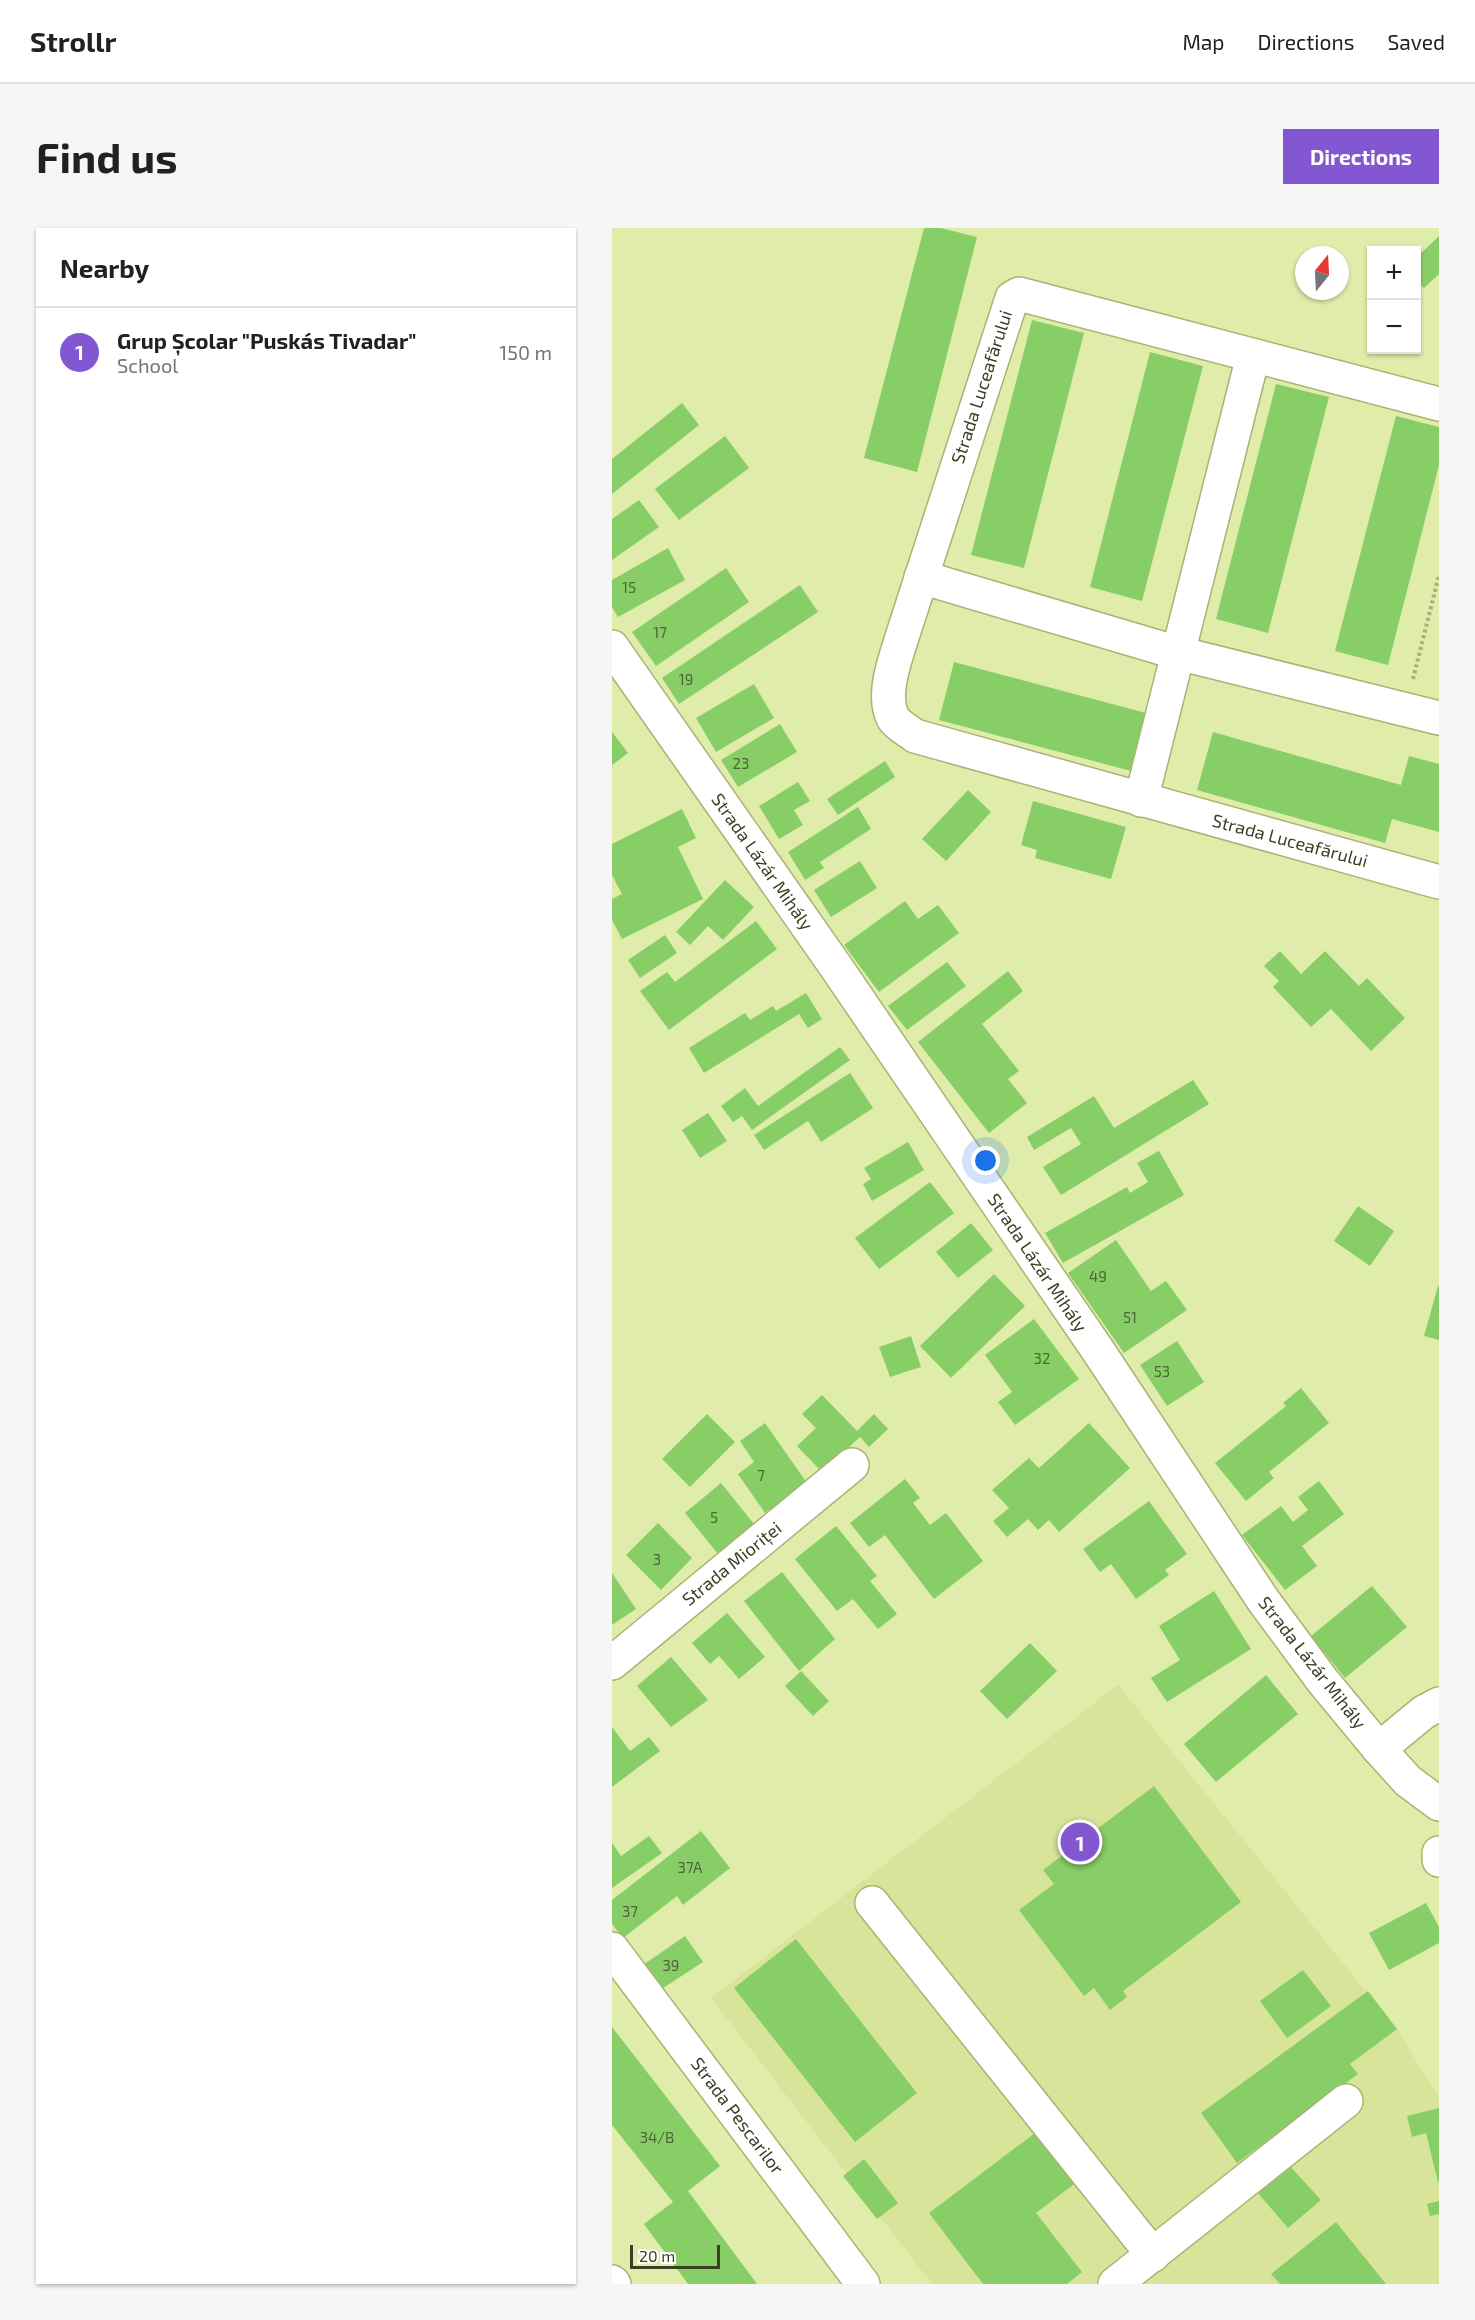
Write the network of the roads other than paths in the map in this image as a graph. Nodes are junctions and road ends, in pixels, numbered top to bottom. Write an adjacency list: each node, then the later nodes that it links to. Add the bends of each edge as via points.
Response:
1 (1253, 356): 2 (street, Strada Luceafărului); 3 (street, Strada Luceafărului, via 1020,294 1012,298); 5 (street)
2 (1439, 404)
3 (921, 577): 5 (street); 8 (street, Strada Luceafărului, via 894,667 889,697 893,718 915,736)
4 (612, 647): 6 (street, Strada Lázár Mihály)
5 (1178, 653): 7 (street); 8 (street)
6 (622, 681): 13 (street, Strada Lázár Mihály, via 834,964 1263,1600)
7 (1439, 718)
8 (1141, 800): 9 (street, Strada Luceafărului)
9 (1439, 882)
10 (852, 1465): 11 (street, Strada Mioriței)
11 (612, 1663)
12 (1439, 1704): 13 (street)
13 (1378, 1749): 14 (street, Strada Lázár Mihály, via 1408,1781)
14 (1439, 1804)
15 (1439, 1853): 16 (street)
16 (1439, 1860)
17 (872, 1903): 20 (street)
18 (612, 1949): 21 (street, Strada Pescarilor)
19 (1346, 2101): 20 (street)
20 (1152, 2255): 22 (street)
21 (862, 2284)
22 (1115, 2284)

